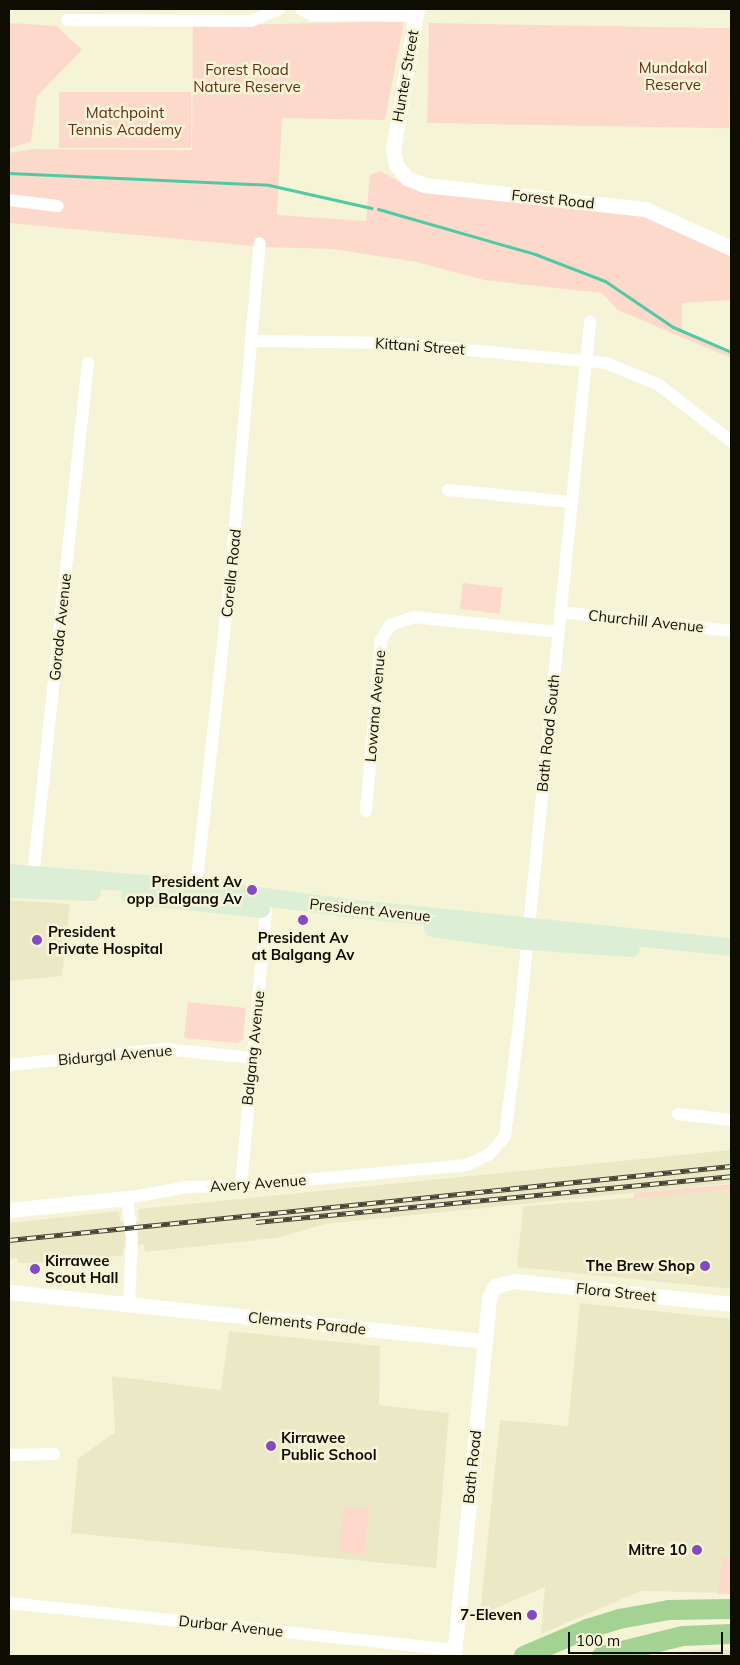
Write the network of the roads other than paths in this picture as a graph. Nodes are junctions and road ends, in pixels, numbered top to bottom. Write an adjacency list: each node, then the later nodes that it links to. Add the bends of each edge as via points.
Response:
1 (279, 9): 4 (street, via 251,21)
2 (302, 9): 3 (street, via 312,15)
3 (417, 13): 5 (street, Hunter Street)
4 (67, 20)
5 (393, 144): 9 (street, Forest Road, via 398,170 418,184 645,208)
6 (9, 200): 7 (street)
7 (58, 206)
8 (260, 243): 11 (street, Corella Road)
9 (731, 248)
10 (590, 322): 12 (street, Bath Road South)
11 (253, 341): 12 (street, Kittani Street, via 394,343); 24 (street, Corella Road)
12 (586, 360): 14 (street, Kittani Street, via 606,363 652,381); 16 (street, Bath Road South)
13 (88, 363): 22 (street, Gorada Avenue)
14 (731, 441)
15 (448, 490): 16 (street)
16 (571, 502): 17 (street, Bath Road South)
17 (560, 612): 18 (street, Churchill Avenue); 19 (street, Bath Road South)
18 (731, 631)
19 (558, 632): 20 (street, Lowana Avenue, via 414,617 390,625 381,640); 26 (street, Bath Road South)
20 (366, 811)
21 (9, 873): 22 (main road, President Avenue)
22 (32, 883): 23 (main road, President Avenue); 24 (main road, President Avenue)
23 (9, 889)
24 (195, 895): 25 (main road, President Avenue); 26 (main road, President Avenue)
25 (266, 910): 26 (main road, President Avenue); 29 (street, Balgang Avenue)
26 (526, 934): 27 (main road, President Avenue); 28 (main road, President Avenue); 33 (street, Bath Road South, via 518,1034 506,1128)
27 (731, 947)
28 (731, 958)
29 (252, 1058): 30 (street, Bidurgal Avenue, via 165,1049); 34 (street, Balgang Avenue)
30 (9, 1065)
31 (678, 1114): 32 (street)
32 (731, 1120)
33 (501, 1143): 34 (street, Avery Avenue, via 484,1158 467,1165)
34 (241, 1186): 35 (street, Avery Avenue, via 187,1187)
35 (128, 1204): 36 (street, Avery Avenue); 39 (street, via 132,1252)
36 (9, 1210)
37 (501, 1282): 40 (street, Flora Street, via 523,1281); 41 (street, Bath Road, via 489,1298)
38 (9, 1292): 39 (street, Clements Parade)
39 (129, 1303): 41 (street, Clements Parade)
40 (731, 1304)
41 (484, 1341): 47 (street, Bath Road)
42 (9, 1454): 43 (street)
43 (54, 1454)
44 (9, 1603): 47 (street, Durbar Avenue)
45 (731, 1609): 48 (highway, via 668,1610 618,1619)
46 (731, 1634): 49 (highway, via 674,1637)
47 (454, 1653)
48 (524, 1656)
49 (602, 1656)

